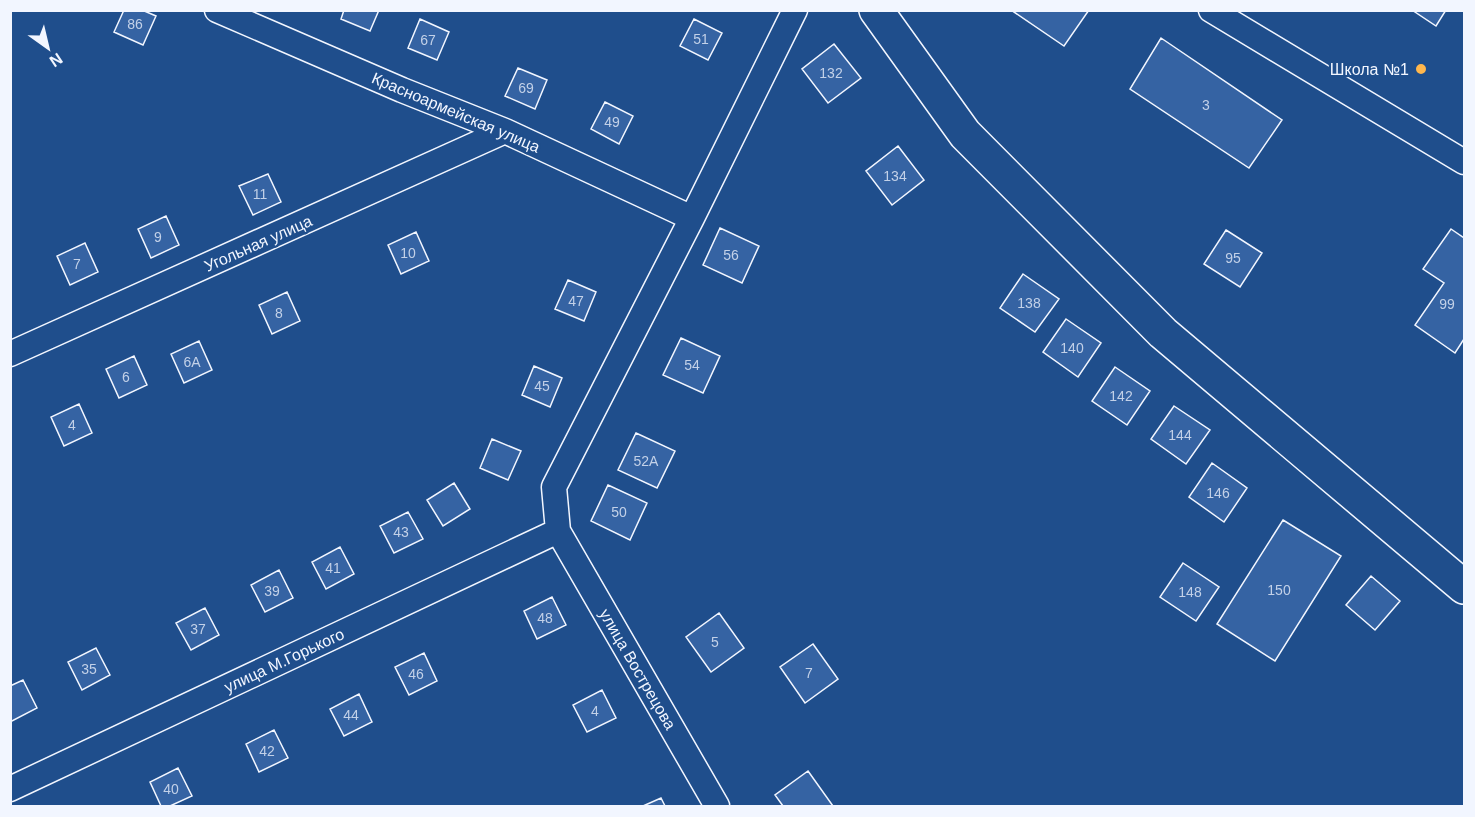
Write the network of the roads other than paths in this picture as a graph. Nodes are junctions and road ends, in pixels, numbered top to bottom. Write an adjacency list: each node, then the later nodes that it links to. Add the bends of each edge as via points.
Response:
1 (217, 10): 5 (street, Красноармейская улица)
2 (795, 10): 7 (street)
3 (876, 10): 10 (main road, via 965,134 1163,333)
4 (1210, 10): 6 (street)
5 (505, 131): 7 (street, Красноармейская улица); 8 (street, Угольная улица)
6 (1464, 162)
7 (692, 218): 9 (street, via 554,487)
8 (10, 354)
9 (558, 531): 11 (street, улица М.Горького); 12 (street, улица Вострецова)
10 (1464, 587)
11 (10, 789)
12 (717, 807)

